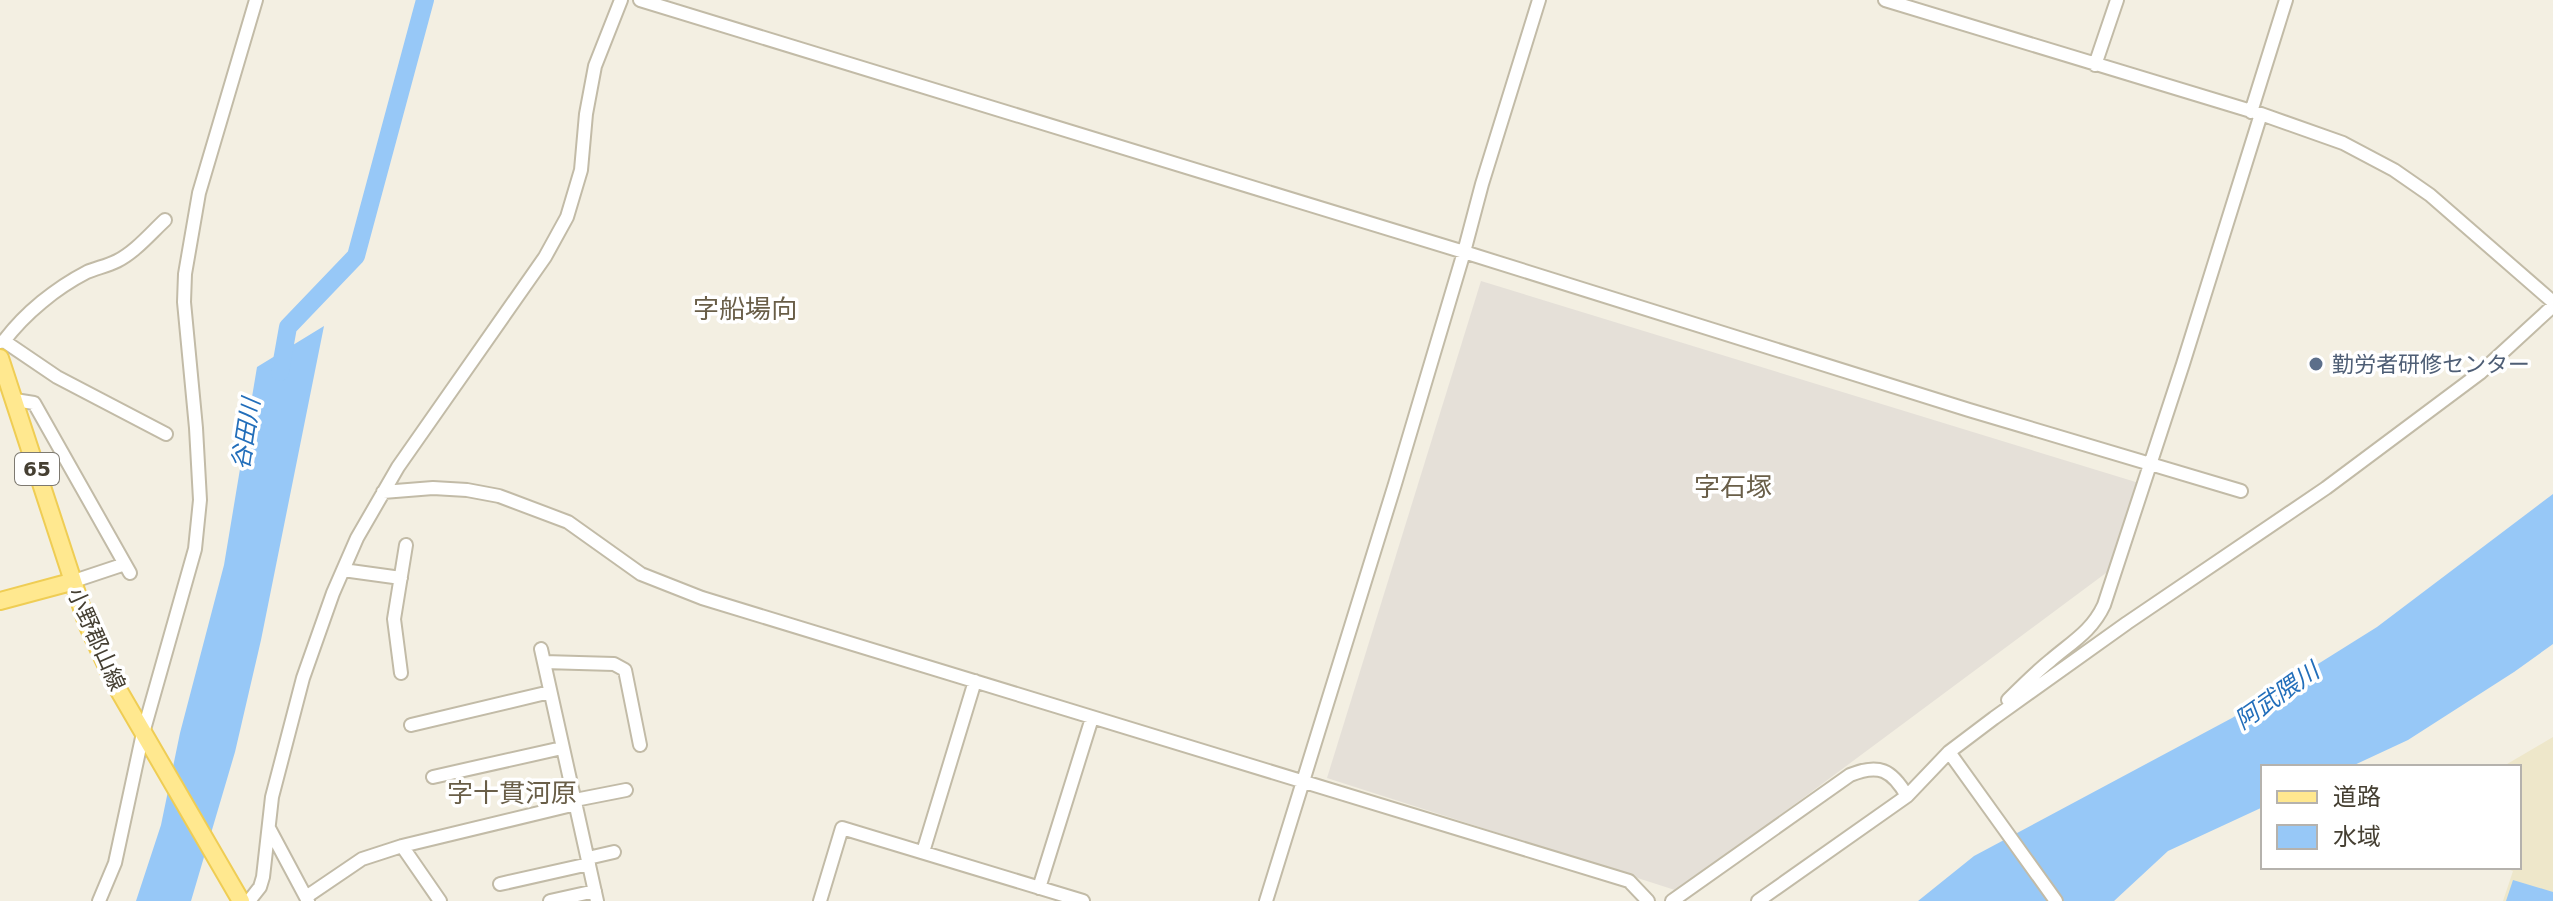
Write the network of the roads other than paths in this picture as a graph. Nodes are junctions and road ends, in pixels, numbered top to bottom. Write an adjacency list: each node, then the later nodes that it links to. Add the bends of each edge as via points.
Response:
1 (244, 0): 9 (street)
2 (256, 0): 9 (street)
3 (621, 0): 20 (street, via 595,66 581,170 567,217)
4 (640, 0): 13 (street)
5 (1539, 0): 13 (street)
6 (1885, 0): 10 (street)
7 (2117, 0): 10 (street)
8 (2286, 0): 11 (street)
9 (249, 21): 34 (street, via 199,193 185,274 200,500 195,549)
10 (2095, 65): 11 (street)
11 (2256, 113): 14 (street, via 2343,143 2394,170 2430,195); 18 (street, via 2188,350)
12 (165, 220): 15 (street, via 117,261 65,284)
13 (1464, 252): 18 (street); 39 (street)
14 (2553, 304): 32 (street, via 2480,373 2326,488)
15 (1, 347): 16 (main road, 小野郡山線 / 65); 17 (street)
16 (15, 400): 24 (main road, 小野郡山線 / 65); 24 (street, via 34,403 128,568)
17 (166, 434)
18 (2149, 463): 19 (street); 32 (street, via 2097,620 2005,702)
19 (2241, 491)
20 (383, 492): 22 (street); 29 (street, via 433,488 499,496 568,522 641,574 664,584)
21 (406, 545): 23 (street)
22 (343, 570): 23 (street); 43 (street, via 303,678)
23 (401, 578): 28 (street, via 394,619)
24 (71, 582): 25 (main road); 34 (main road, 小野郡山線 / 65, via 115,684)
25 (0, 601)
26 (541, 649): 27 (street)
27 (544, 662): 30 (street); 35 (street, via 614,664 625,670)
28 (401, 673)
29 (975, 681): 31 (street); 46 (street)
30 (550, 692): 33 (street); 36 (street)
31 (1092, 718): 39 (street); 49 (street)
32 (1994, 718): 37 (street)
33 (411, 725)
34 (143, 733): 51 (main road, 小野郡山線 / 65); 53 (street, via 115,863)
35 (640, 745)
36 (562, 748): 38 (street); 42 (street)
37 (1952, 756): 41 (street); 62 (street)
38 (433, 777)
39 (1303, 782): 58 (street); 59 (street, via 1629,881)
40 (626, 790): 42 (street)
41 (1907, 796): 60 (street, via 1881,769 1850,775); 61 (street)
42 (576, 802): 44 (street); 47 (street)
43 (269, 828): 51 (street, via 260,887); 52 (street)
44 (402, 846): 52 (street, via 362,859); 54 (street)
45 (614, 852): 47 (street)
46 (923, 852): 49 (street); 56 (street, via 842,828)
47 (589, 861): 48 (street); 50 (street)
48 (500, 884)
49 (1039, 888): 57 (street)
50 (596, 896): 55 (street)
51 (242, 899)
52 (307, 899)
53 (99, 901)
54 (440, 901)
55 (550, 901)
56 (820, 901)
57 (1083, 901)
58 (1266, 901)
59 (1648, 901)
60 (1672, 901)
61 (1758, 901)
62 (2056, 901)

